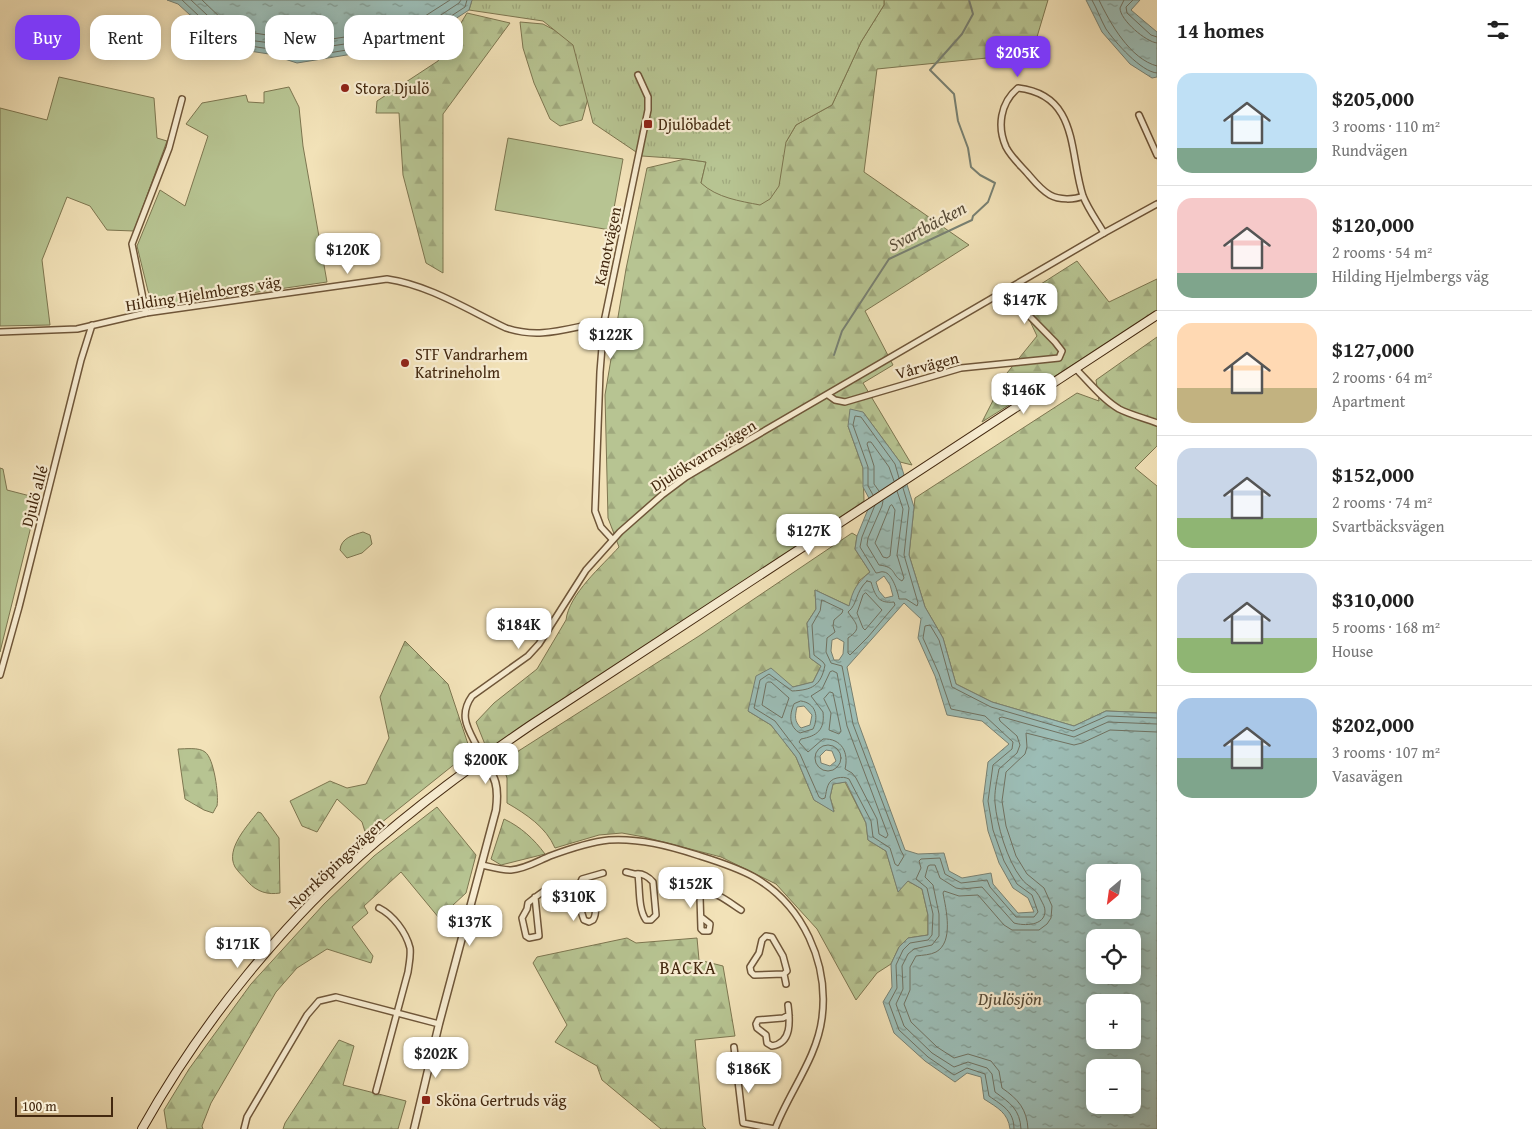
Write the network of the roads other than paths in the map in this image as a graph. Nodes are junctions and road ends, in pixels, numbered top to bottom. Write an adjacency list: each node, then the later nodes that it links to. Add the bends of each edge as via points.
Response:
1 (638, 75): 11 (street, Kanotvägen, via 648,97 648,110)
2 (182, 99): 9 (street, via 169,148 132,244)
3 (1139, 115): 4 (street)
4 (1157, 155)
5 (1084, 196): 5 (street, via 1061,111 1040,95 1018,88 1003,105 1002,135 1006,148 1049,195 1058,198); 7 (street)
6 (1157, 204): 7 (street, Djulökvarnsvägen)
7 (1104, 233): 8 (street, Djulökvarnsvägen)
8 (1005, 291): 15 (street, Djulökvarnsvägen); 15 (street, Vårvägen, via 1055,342 1062,352 1059,358 962,368 845,402)
9 (146, 313): 11 (street, Hilding Hjelmbergs väg, via 387,279 419,287 519,333 551,332); 12 (street, Hilding Hjelmbergs väg)
10 (1157, 315): 14 (main road, Norrköpingsvägen)
11 (604, 322): 17 (street, Kanotvägen, via 595,511 601,527)
12 (92, 324): 13 (street, Hilding Hjelmbergs väg, via 77,329); 18 (street, Djulö allé)
13 (0, 332)
14 (1074, 368): 16 (street, via 1117,408); 19 (main road, Norrköpingsvägen)
15 (828, 395): 17 (street, Djulökvarnsvägen, via 686,477 642,511)
16 (1157, 422)
17 (612, 540): 19 (street, Djulökvarnsvägen, via 574,587 539,644 528,656 472,696 465,721)
18 (0, 675)
19 (482, 758): 20 (street, via 498,792); 38 (main road, Norrköpingsvägen, via 376,842 286,930 222,1008)
20 (482, 865): 35 (street); 41 (street, via 512,870 588,843 623,839 680,850 738,870 754,877 782,898 810,940 822,978 823,1003 818,1040)
21 (626, 872): 23 (street)
22 (603, 873): 24 (street, via 582,879)
23 (636, 874): 23 (street, via 643,917 651,920 656,915 653,882 644,875)
24 (580, 890): 24 (street, via 582,914 589,922 596,916 593,899)
25 (544, 892): 26 (street)
26 (535, 897): 26 (street, via 528,902 522,918 526,936 530,938 539,936)
27 (379, 908): 33 (street, via 387,912 403,931 410,950 408,972)
28 (741, 910): 29 (street, via 705,891 700,897)
29 (701, 918)
30 (784, 974): 30 (street, via 754,975 751,972 750,967 766,936 772,937 783,956 787,971); 31 (street)
31 (786, 984)
32 (788, 1005): 34 (street)
33 (396, 1013): 35 (street); 37 (street); 39 (street, via 336,998 319,1001 302,1023 247,1117)
34 (789, 1014): 34 (street, via 786,1038 781,1044 772,1046 767,1043 766,1035 757,1028 758,1020 783,1018)
35 (438, 1024): 40 (street)
36 (734, 1048): 41 (street, via 743,1123)
37 (376, 1091)
38 (142, 1129)
39 (244, 1129)
40 (414, 1129)
41 (775, 1129)

